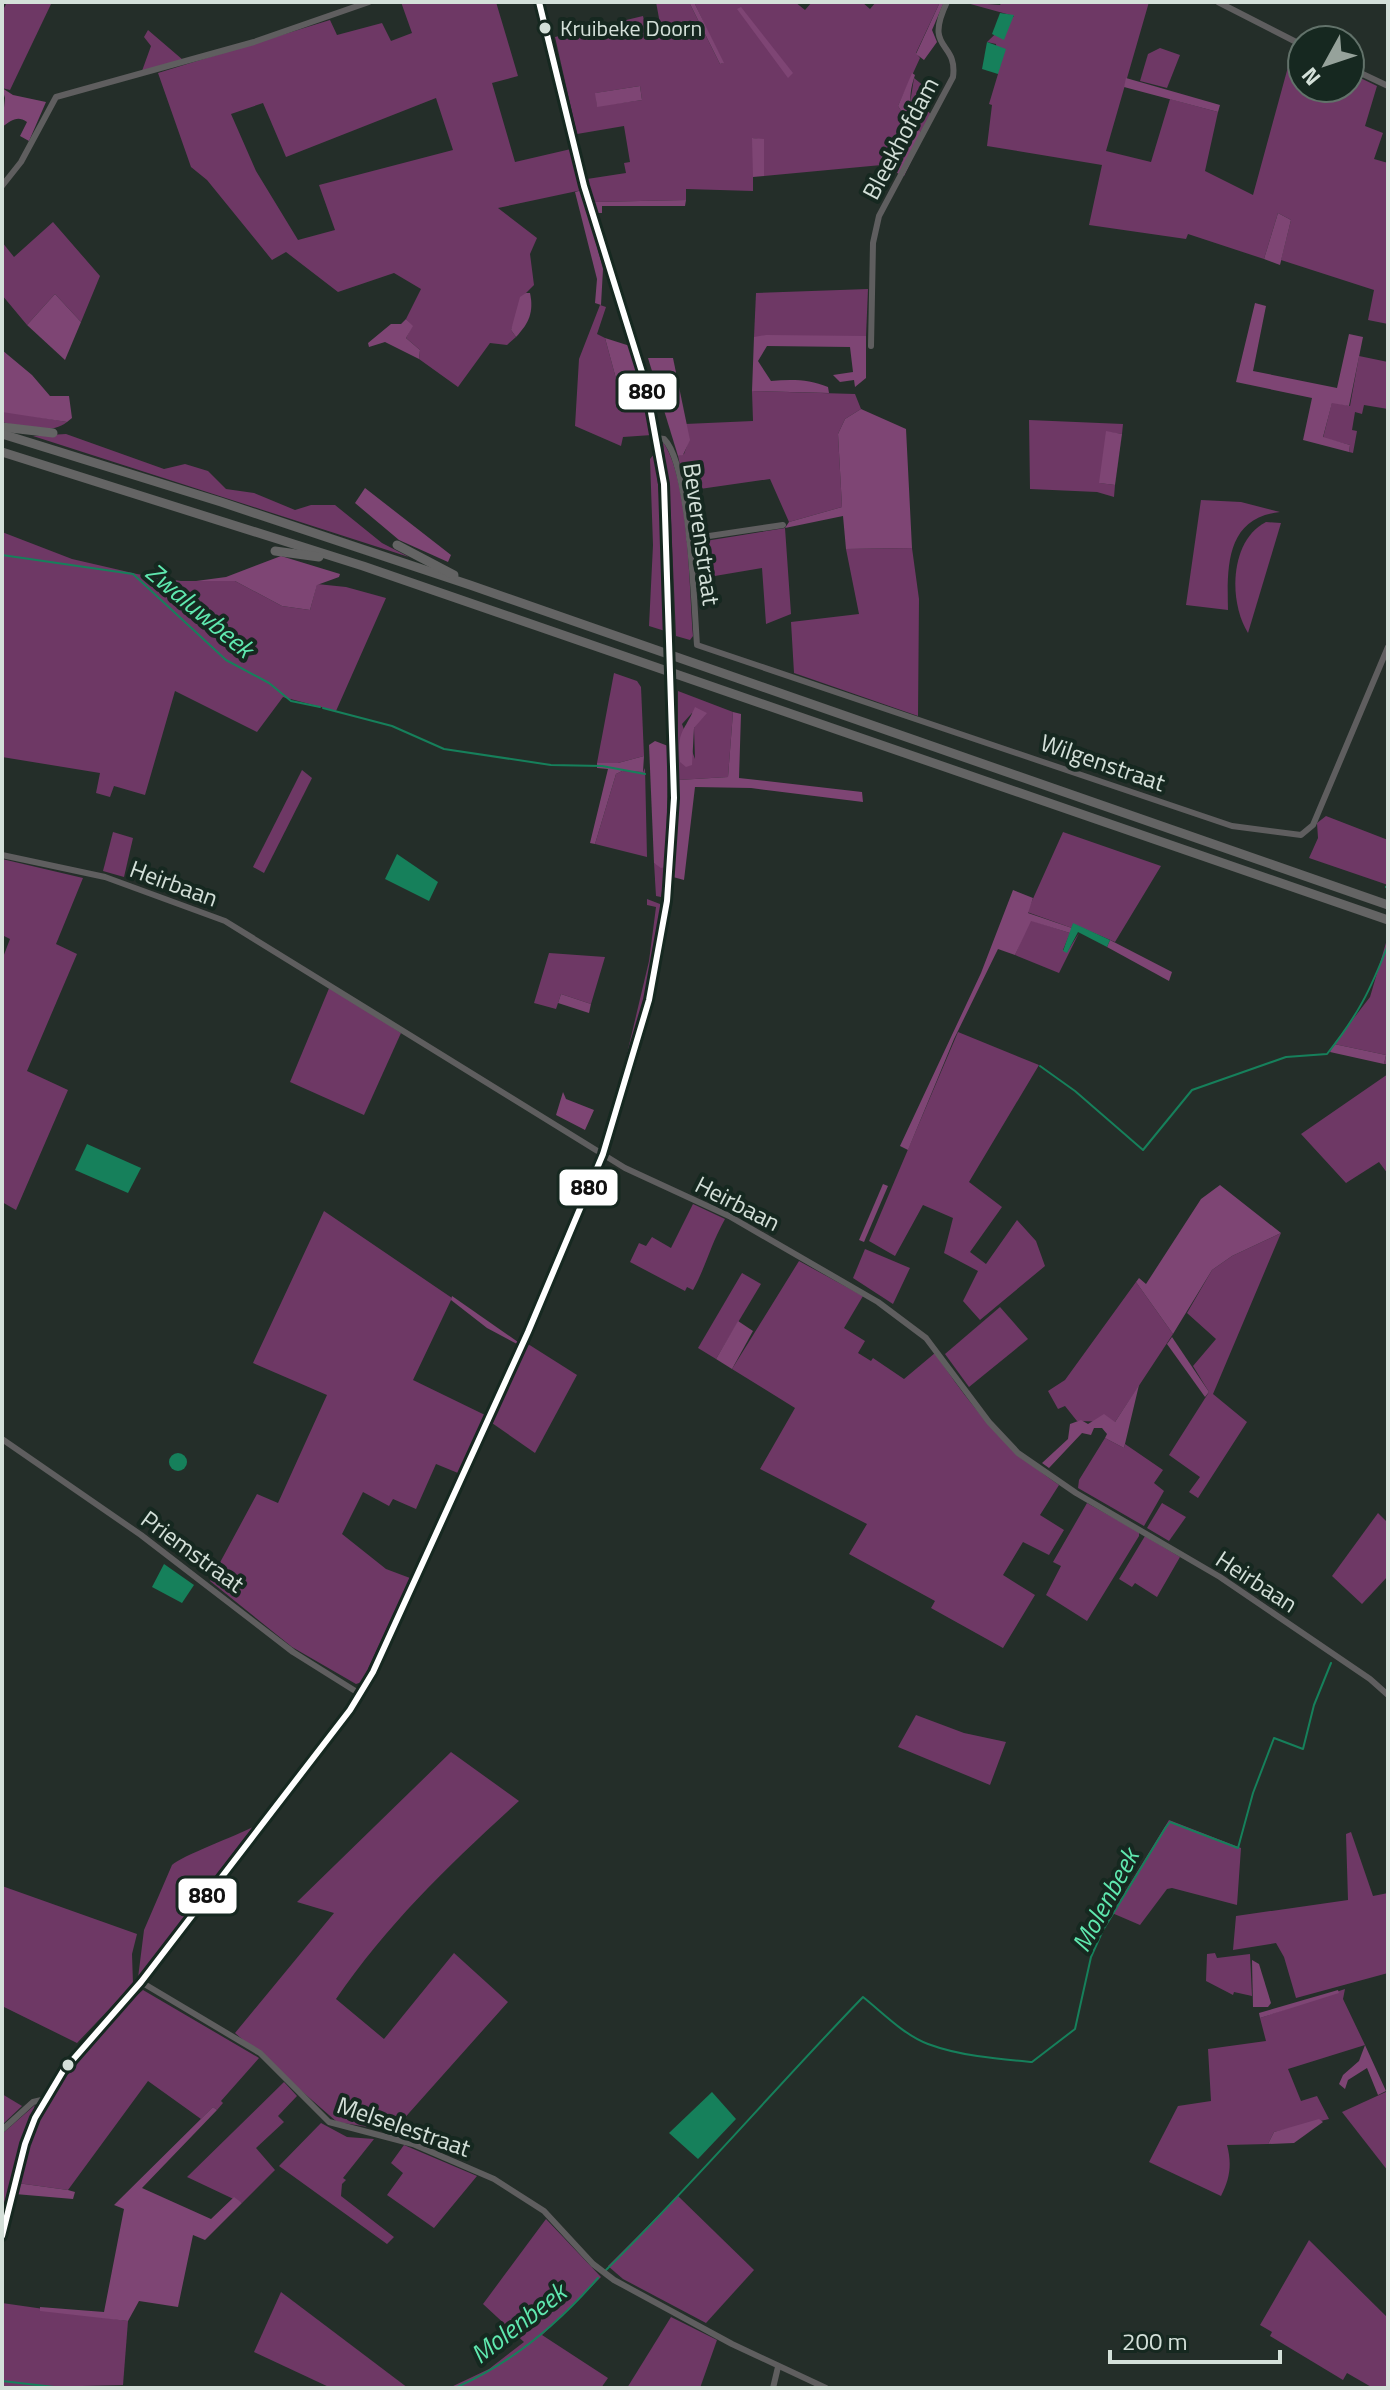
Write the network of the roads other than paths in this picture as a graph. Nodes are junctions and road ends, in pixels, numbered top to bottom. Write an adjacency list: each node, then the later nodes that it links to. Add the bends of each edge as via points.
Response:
1 (369, 2): 8 (street, via 225,51 56,97)
2 (539, 2): 13 (street, Beverenstraat, via 584,186 635,346)
3 (947, 2): 9 (street, Bleekhofdam, via 936,28 953,61 953,77 879,216)
4 (1218, 2): 5 (street)
5 (1286, 37)
6 (1366, 76): 7 (street)
7 (1388, 86)
8 (2, 186)
9 (871, 346)
10 (2, 427): 11 (highway)
11 (53, 433)
12 (2, 434): 20 (highway)
13 (657, 438): 16 (street, Beverenstraat, via 670,446); 26 (street, Beverenstraat, bridge, via 667,517 671,850 649,1000)
14 (2, 452): 19 (highway)
15 (783, 525): 16 (street)
16 (689, 539): 21 (street, Beverenstraat)
17 (397, 545): 20 (highway)
18 (275, 551): 19 (highway)
19 (363, 566): 25 (highway)
20 (470, 585): 24 (highway)
21 (697, 645): 22 (street, Wilgenstraat, via 1232,826 1301,835 1313,825)
22 (1388, 647)
23 (2, 855): 26 (street, Heirbaan, via 105,877 225,921)
24 (1388, 905)
25 (1388, 920)
26 (603, 1154): 28 (street, Heirbaan, via 729,1216 903,1318 926,1338 1018,1453 1220,1577); 29 (street, Beverenstraat, via 528,1332)
27 (2, 1439): 29 (street, Priemstraat, via 141,1535 293,1652)
28 (1387, 1692)
29 (360, 1694): 30 (street, Beverenstraat)
30 (141, 1982): 31 (street, Beverenstraat, via 91,2036); 34 (street, Melselestraat, via 260,2053 329,2122 413,2144 494,2179 544,2211 614,2280)
31 (46, 2099): 32 (street, via 29,2104); 33 (street, via 21,2156)
32 (2, 2130)
33 (2, 2236)
34 (778, 2367): 35 (street); 36 (street, Melselestraat)
35 (773, 2388)
36 (826, 2388)

